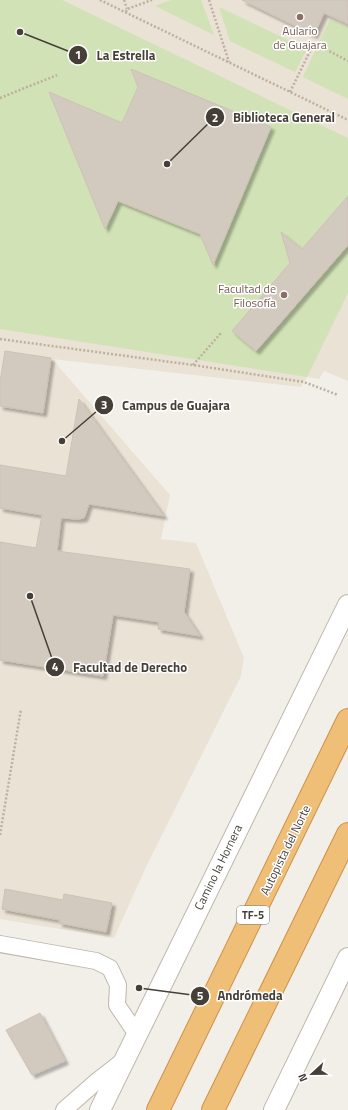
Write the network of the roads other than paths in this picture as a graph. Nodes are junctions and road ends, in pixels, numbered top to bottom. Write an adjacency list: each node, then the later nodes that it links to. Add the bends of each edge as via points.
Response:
1 (348, 605): 6 (street, Camino la Hornera)
2 (348, 720): 10 (highway, Autopista del Norte / TF-5)
3 (348, 834): 11 (highway)
4 (0, 944): 6 (street, via 96,961 110,968 118,985 117,1005)
5 (348, 958): 12 (street)
6 (136, 1033): 7 (street, Camino la Hornera)
7 (125, 1060): 8 (street); 9 (street, Camino la Hornera)
8 (64, 1110)
9 (100, 1110)
10 (158, 1110)
11 (213, 1110)
12 (274, 1110)

